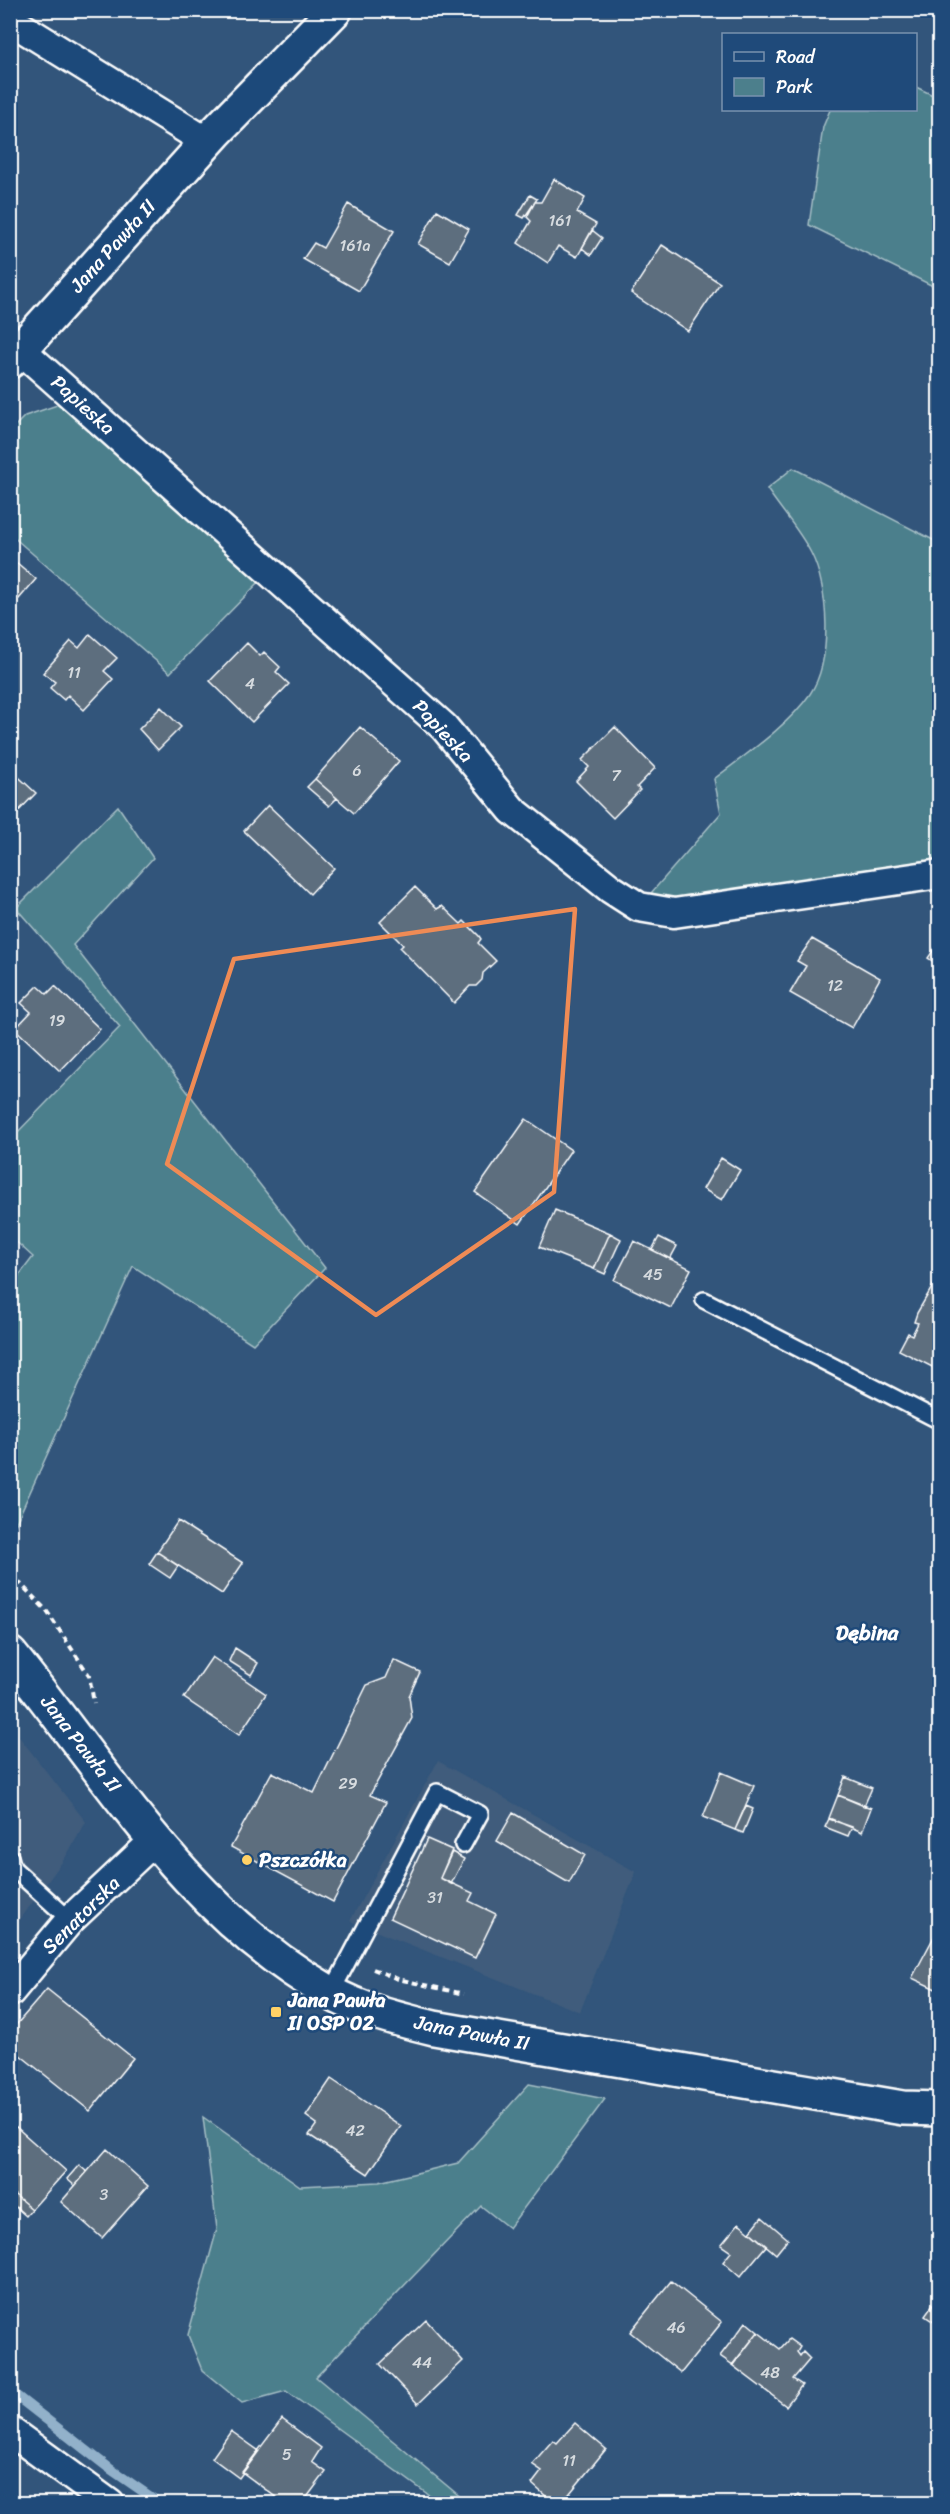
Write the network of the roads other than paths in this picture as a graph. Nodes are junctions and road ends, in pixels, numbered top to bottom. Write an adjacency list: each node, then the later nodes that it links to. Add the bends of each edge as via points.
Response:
1 (335, 10): 3 (street, Jana Pawła II)
2 (10, 20): 3 (street)
3 (212, 137): 4 (street, Jana Pawła II)
4 (16, 355): 5 (street, Papieska, via 444,727 512,810 639,907 674,913)
5 (939, 874)
6 (704, 1300): 7 (lane)
7 (939, 1421)
8 (10, 1654): 9 (street, Jana Pawła II)
9 (155, 1840): 12 (street, Senatorska); 14 (street, Jana Pawła II, via 189,1880 251,1938)
10 (463, 1845): 14 (lane, via 480,1814 437,1792)
11 (11, 1864): 12 (lane)
12 (70, 1920): 13 (street, Senatorska)
13 (10, 1992)
14 (331, 1993): 15 (street, Jana Pawła II, via 375,2013 434,2028 903,2108)
15 (939, 2109)
16 (10, 2431): 17 (street)
17 (110, 2504)

